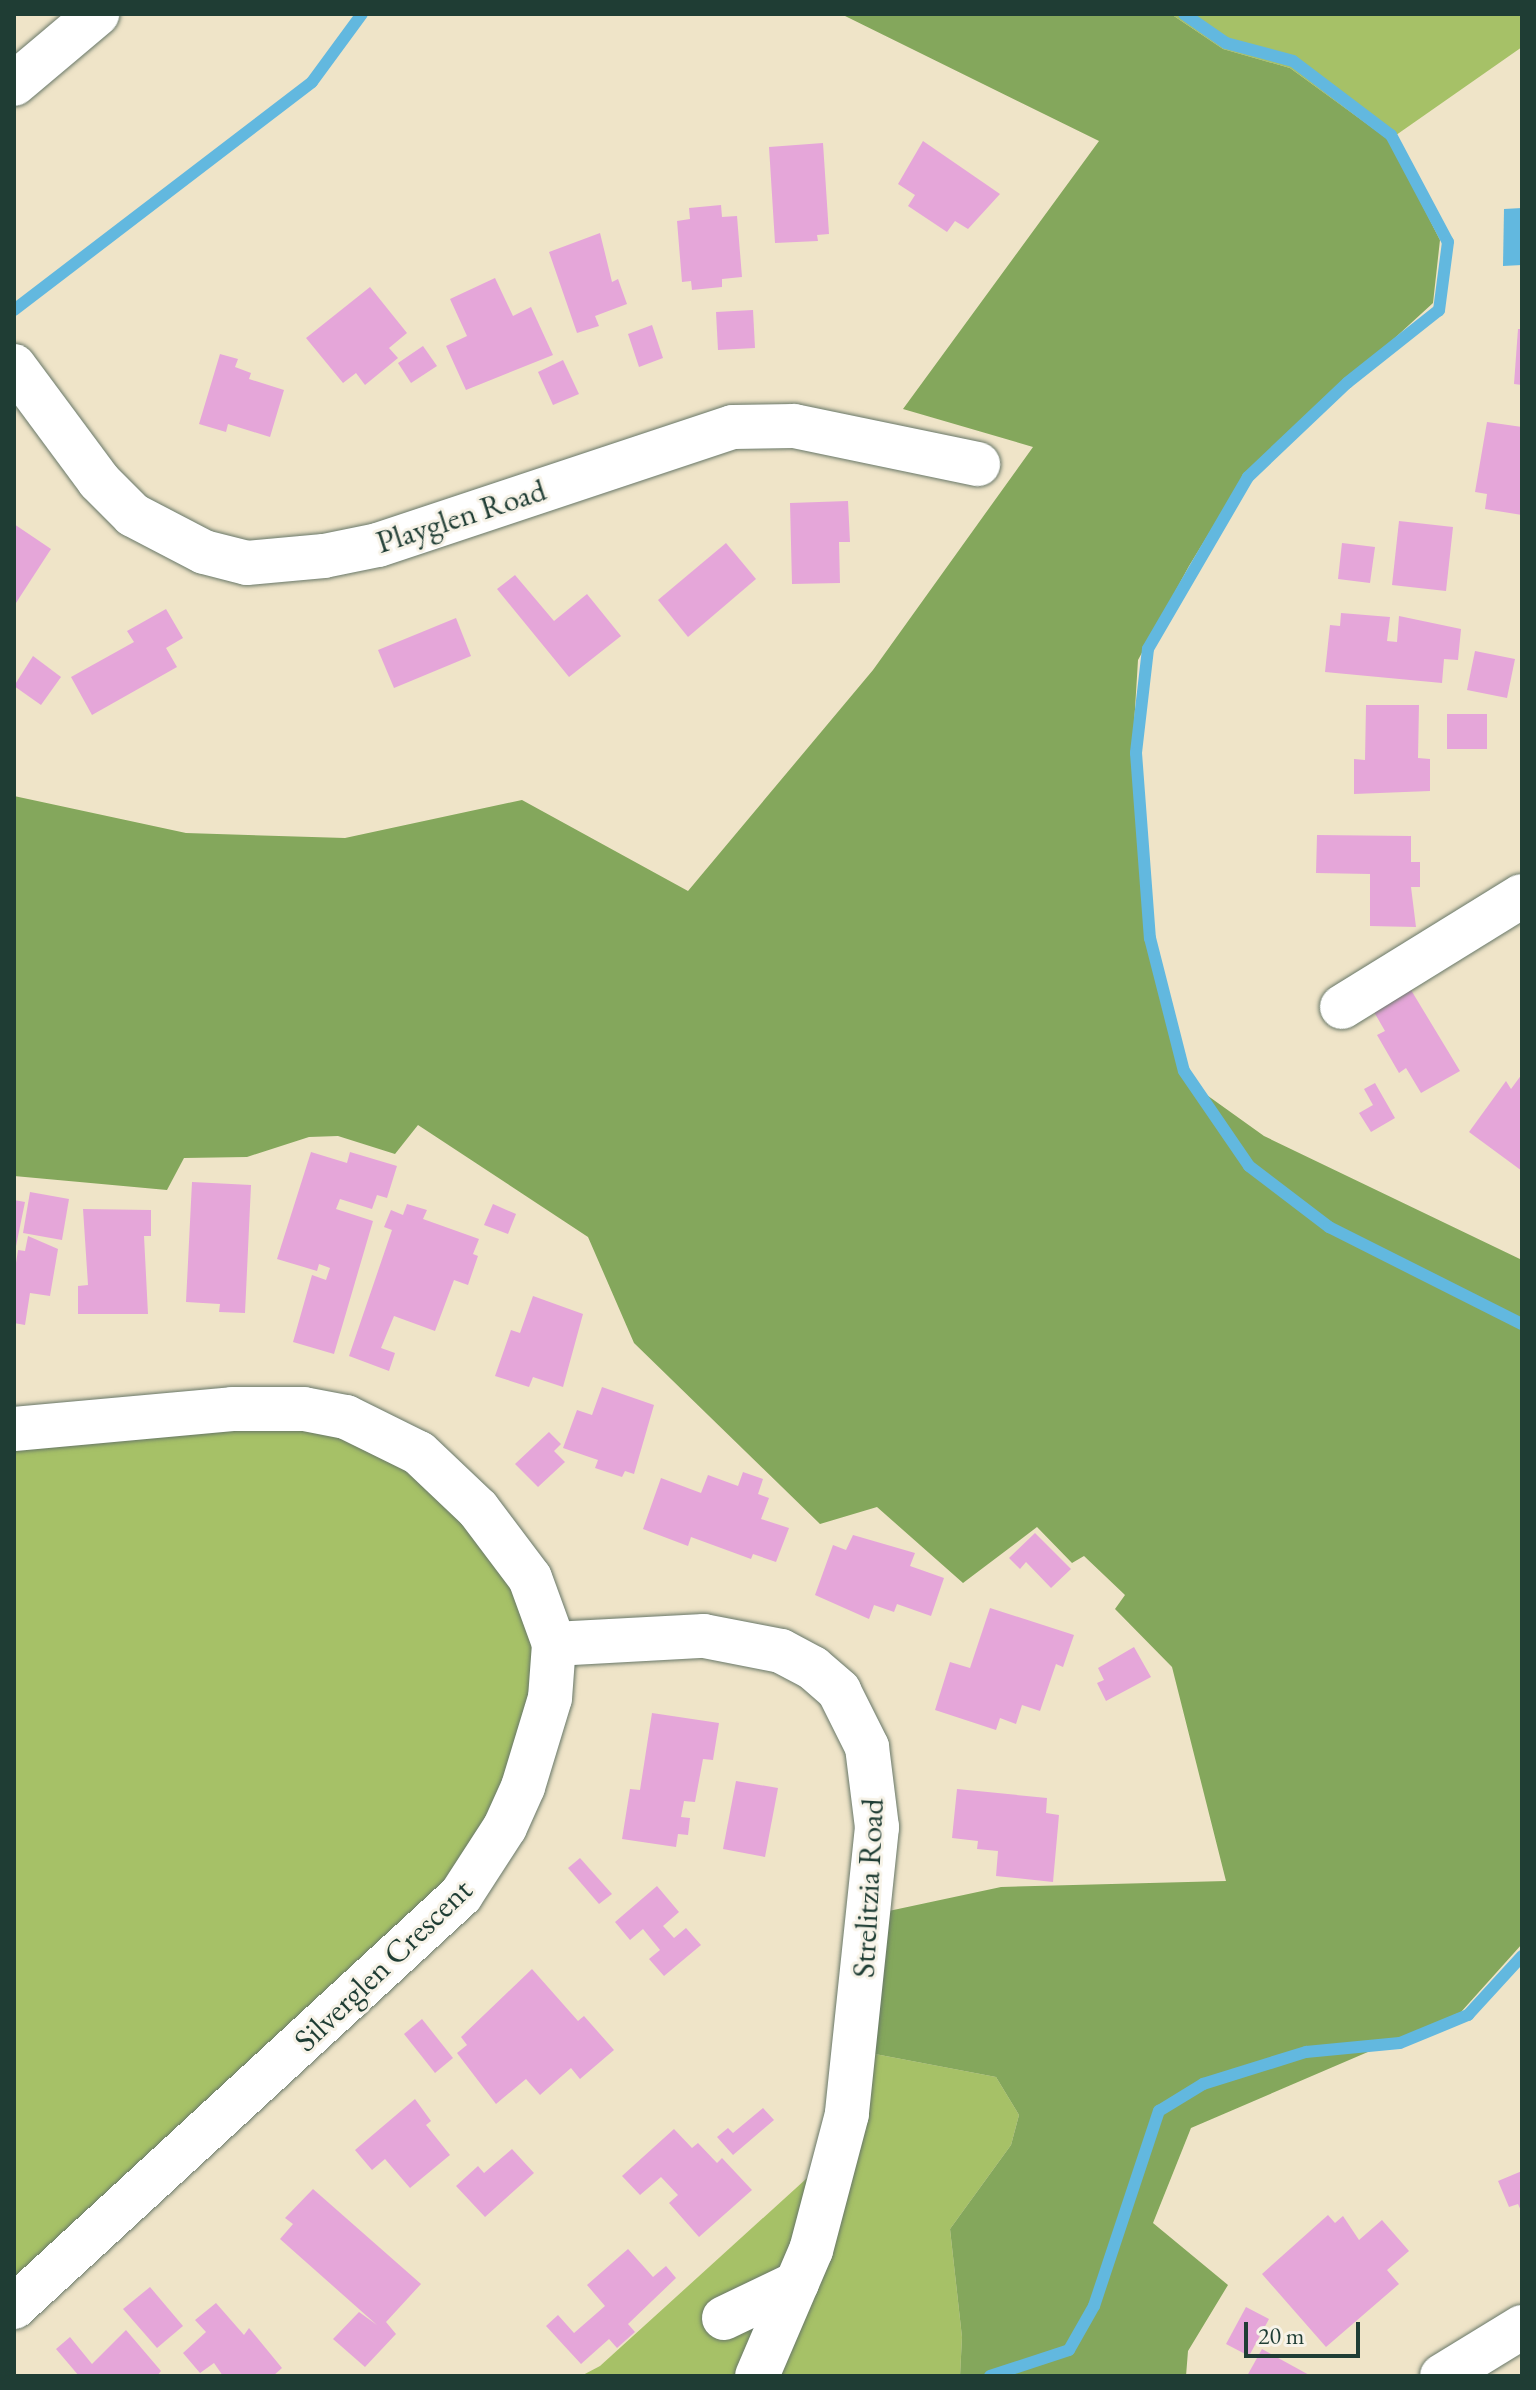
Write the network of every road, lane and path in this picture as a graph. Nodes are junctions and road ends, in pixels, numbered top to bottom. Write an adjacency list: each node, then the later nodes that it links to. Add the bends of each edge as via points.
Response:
1 (97, 14): 2 (street)
2 (14, 84)
3 (14, 366): 4 (street, Playglen Road, via 99,481 133,515 204,552 247,563 378,545 733,427 794,426)
4 (978, 464)
5 (1522, 896): 6 (street)
6 (1342, 1007)
7 (14, 1429): 8 (street, Silverglen Crescent, via 232,1409 304,1409 346,1417 419,1453 478,1509 530,1578)
8 (554, 1644): 9 (street, Strelitzia Road, via 704,1636 781,1651 813,1668 839,1691 862,1731 874,1780 877,1827 854,2069 825,2209); 10 (street, Silverglen Crescent, via 550,1698 523,1787 499,1839 461,1895)
9 (797, 2283): 11 (street); 13 (street, Strelitzia Road)
10 (14, 2307)
11 (724, 2318)
12 (1522, 2327): 14 (street)
13 (757, 2376)
14 (1442, 2376)

